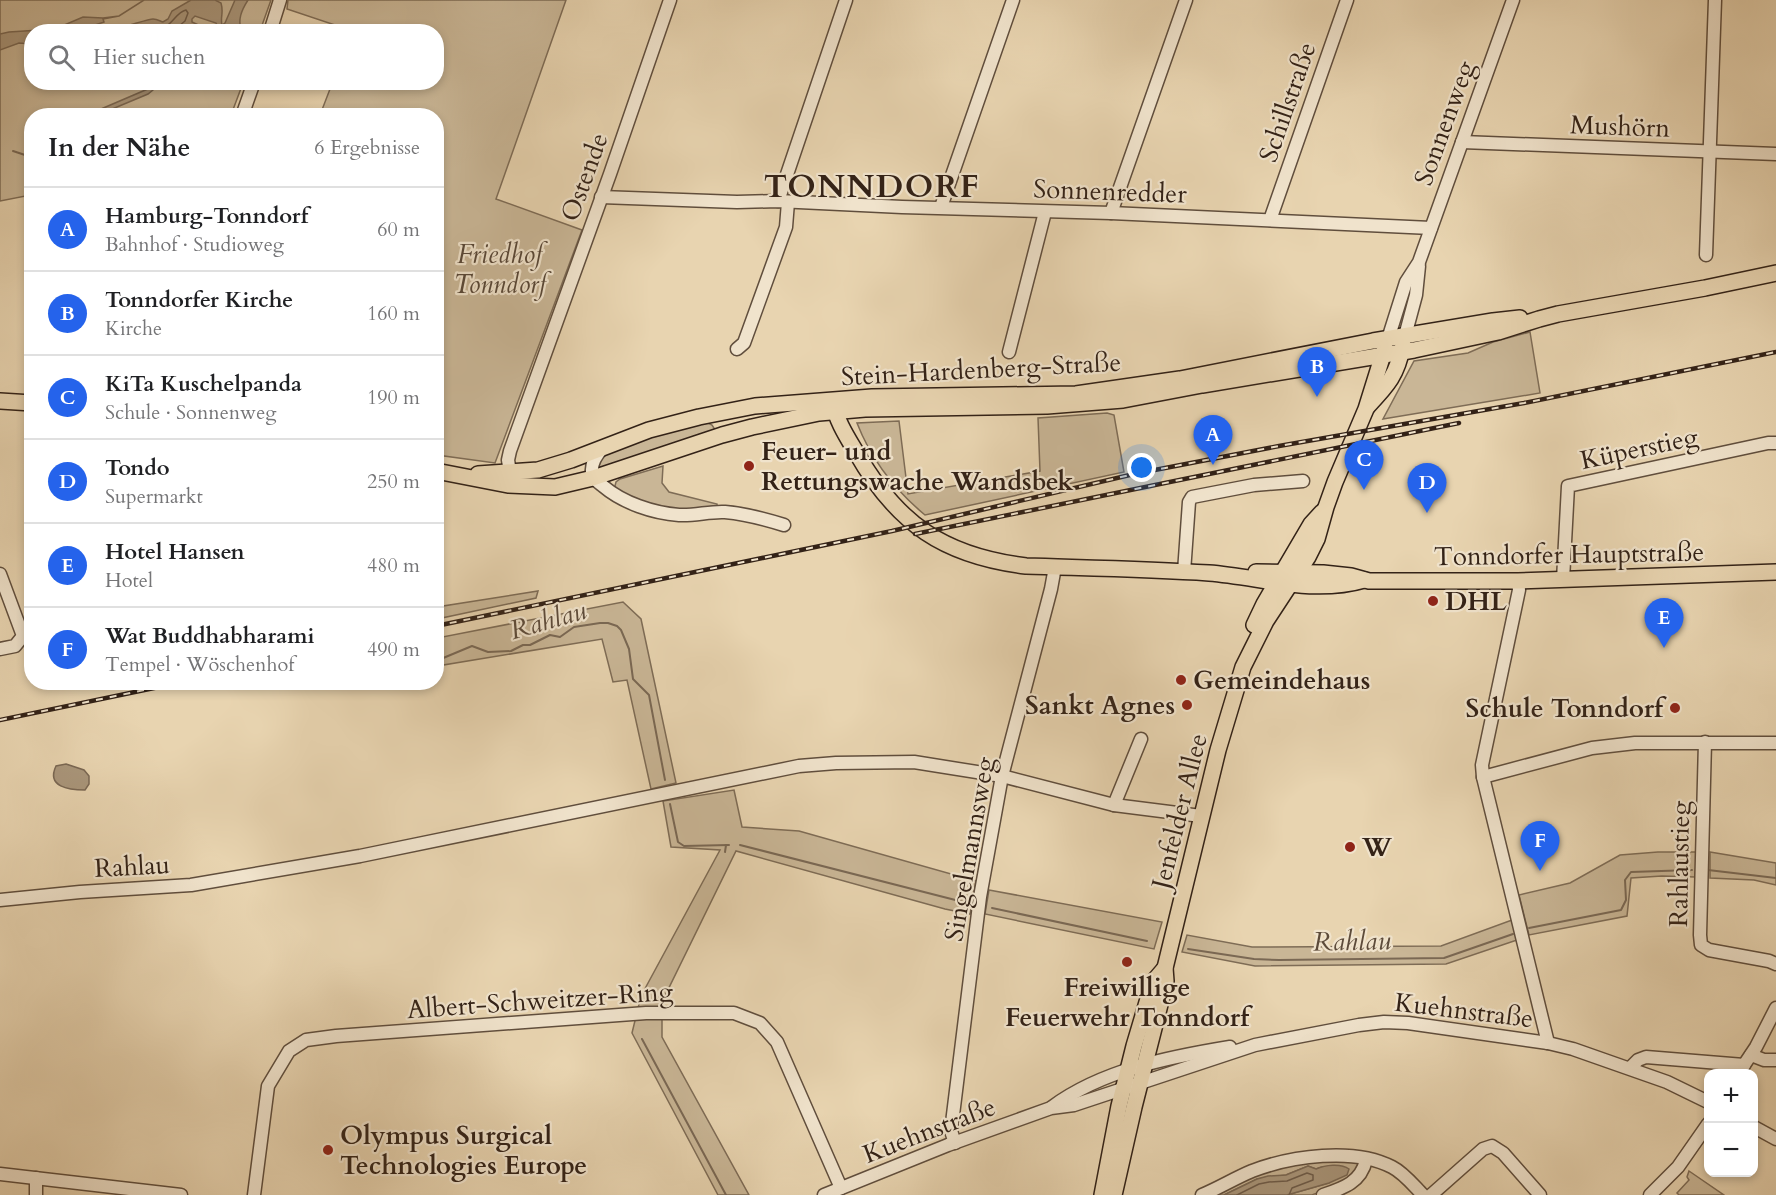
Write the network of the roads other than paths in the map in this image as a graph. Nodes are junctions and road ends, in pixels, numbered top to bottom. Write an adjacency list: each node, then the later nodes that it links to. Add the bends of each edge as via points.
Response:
1 (280, 0): 9 (street)
2 (670, 0): 15 (street, Ostende)
3 (846, 0): 16 (street)
4 (1013, 0): 17 (street)
5 (1186, 0): 19 (street)
6 (1347, 0): 20 (street, Schillstraße)
7 (1513, 0): 12 (street, Sonnenweg)
8 (1715, 0): 13 (street)
9 (272, 24)
10 (251, 90): 11 (street)
11 (245, 108)
12 (1462, 141): 13 (street, Mushörn); 21 (street, Sonnenweg)
13 (1710, 152): 14 (street, Mushörn); 22 (street)
14 (1776, 154)
15 (601, 197): 16 (street, Sonnenredder); 41 (street, Ostende, via 510,452)
16 (783, 201): 17 (street, Sonnenredder); 28 (street, via 786,227 744,343)
17 (941, 207): 18 (street, Sonnenredder)
18 (1045, 212): 19 (street, Sonnenredder); 29 (street)
19 (1111, 213): 20 (street, Sonnenredder)
20 (1270, 220): 21 (street, Sonnenredder)
21 (1431, 228): 23 (street, Sonnenweg)
22 (1706, 255)
23 (1419, 262): 26 (street, Sonnenweg); 27 (street, Sonnenweg, via 1406,282)
24 (1776, 273): 25 (main road, Stein-Hardenberg-Straße)
25 (1539, 318): 26 (main road, Stein-Hardenberg-Straße, via 1493,321); 30 (main road, Stein-Hardenberg-Straße, via 1498,332)
26 (1406, 336): 27 (main road, Stein-Hardenberg-Straße); 30 (main road, Sonnenweg)
27 (1388, 339): 31 (main road, Sonnenweg); 34 (main road, Stein-Hardenberg-Straße, via 1180,379 1076,394 872,397)
28 (737, 350)
29 (1009, 352)
30 (1402, 352): 31 (main road, Stein-Hardenberg-Straße); 36 (main road, Sonnenweg, via 1388,385)
31 (1382, 355): 34 (main road, Stein-Hardenberg-Straße, via 1116,401 876,409); 36 (main road, Sonnenweg)
32 (5, 402): 33 (main road); 35 (main road)
33 (24, 403)
34 (833, 405): 38 (main road, Stein-Hardenberg-Straße, via 755,406 649,430); 42 (main road, Stein-Hardenberg-Straße); 46 (main road, Tonndorfer Hauptstraße, via 874,482 917,526 980,558)
35 (24, 408)
36 (1366, 409): 50 (main road, Sonnenweg, via 1326,507 1311,524)
37 (1776, 444): 51 (street, Küperstieg, via 1568,486)
38 (603, 447): 39 (main road, Stein-Hardenberg-Straße); 42 (street, via 594,459)
39 (571, 460): 41 (main road, Stein-Hardenberg-Straße, via 538,470); 42 (street)
40 (444, 472): 43 (main road)
41 (510, 472): 43 (main road, Stein-Hardenberg-Straße)
42 (592, 474): 43 (main road, via 566,485 542,487); 45 (street, via 625,501 669,514 722,512)
43 (466, 476)
44 (1303, 481): 47 (street, via 1254,485 1192,497)
45 (784, 525)
46 (1055, 567): 47 (main road, Tonndorfer Hauptstraße); 57 (street, Singelmannsweg)
47 (1185, 572): 50 (main road, Tonndorfer Hauptstraße, via 1237,571)
48 (1776, 572): 51 (main road, Tonndorfer Hauptstraße)
49 (0, 574): 53 (street, via 23,636 15,646)
50 (1287, 578): 52 (main road, Tonndorfer Hauptstraße, via 1334,586 1364,580); 60 (main road, Jenfelder Allee, via 1261,610 1244,648 1243,667)
51 (1563, 580): 52 (main road, Tonndorfer Hauptstraße)
52 (1518, 581): 58 (street, via 1484,752)
53 (0, 649)
54 (1141, 740): 59 (street)
55 (1705, 742): 56 (street); 58 (street, via 1592,748); 62 (street, Rahlaustieg, via 1700,941 1708,950)
56 (1776, 743)
57 (1002, 776): 59 (street, Rahlau); 61 (street, Rahlau, via 914,762 799,766 360,856 191,885); 79 (street, Singelmannsweg, via 979,908 951,1131)
58 (1483, 777): 65 (street)
59 (1114, 805): 60 (street, Rahlau)
60 (1201, 816): 63 (main road, Jenfelder Allee)
61 (0, 900)
62 (1776, 964)
63 (1165, 968): 69 (main road, Jenfelder Allee, via 1166,981); 71 (main road, Jenfelder Allee, via 1153,982)
64 (1776, 1008): 68 (street)
65 (1548, 1043): 66 (street, Kuehnstraße, via 1384,1022); 70 (street, Kuehnstraße)
66 (1255, 1045): 69 (street, Kuehnstraße); 72 (street, Kuehnstraße)
67 (1776, 1060): 68 (street)
68 (1744, 1064): 70 (street, via 1646,1057)
69 (1144, 1066): 71 (street, Kuehnstraße); 72 (main road, Jenfelder Allee)
70 (1630, 1068): 74 (street, Kuehnstraße)
71 (1128, 1071): 73 (main road, Jenfelder Allee); 75 (street, Kuehnstraße, via 1070,1094)
72 (1140, 1083): 73 (street, Kuehnstraße); 89 (main road, Jenfelder Allee)
73 (1123, 1089): 75 (street, Kuehnstraße); 88 (main road, Jenfelder Allee)
74 (1704, 1100)
75 (1051, 1108): 79 (street, Kuehnstraße)
76 (1758, 1129): 78 (street)
77 (1704, 1130): 95 (street, via 1678,1167)
78 (1776, 1139)
79 (955, 1143): 83 (street, Kuehnstraße)
80 (1366, 1160): 90 (street, via 1324,1156 1283,1161); 91 (street, via 1361,1175 1354,1181); 92 (street, via 1393,1167)
81 (0, 1174): 82 (street)
82 (36, 1178): 84 (street); 85 (street)
83 (841, 1188): 86 (street, Albert-Schweitzer-Ring, via 777,1042 760,1023 734,1013 646,1013 306,1040 289,1051 268,1086); 87 (street, Kuehnstraße)
84 (36, 1195)
85 (181, 1195)
86 (254, 1195)
87 (824, 1195)
88 (1102, 1195)
89 (1114, 1195)
90 (1202, 1195)
91 (1323, 1195)
92 (1423, 1195)
93 (1431, 1195): 94 (street, via 1483,1149 1492,1146)
94 (1540, 1195)
95 (1650, 1195)

